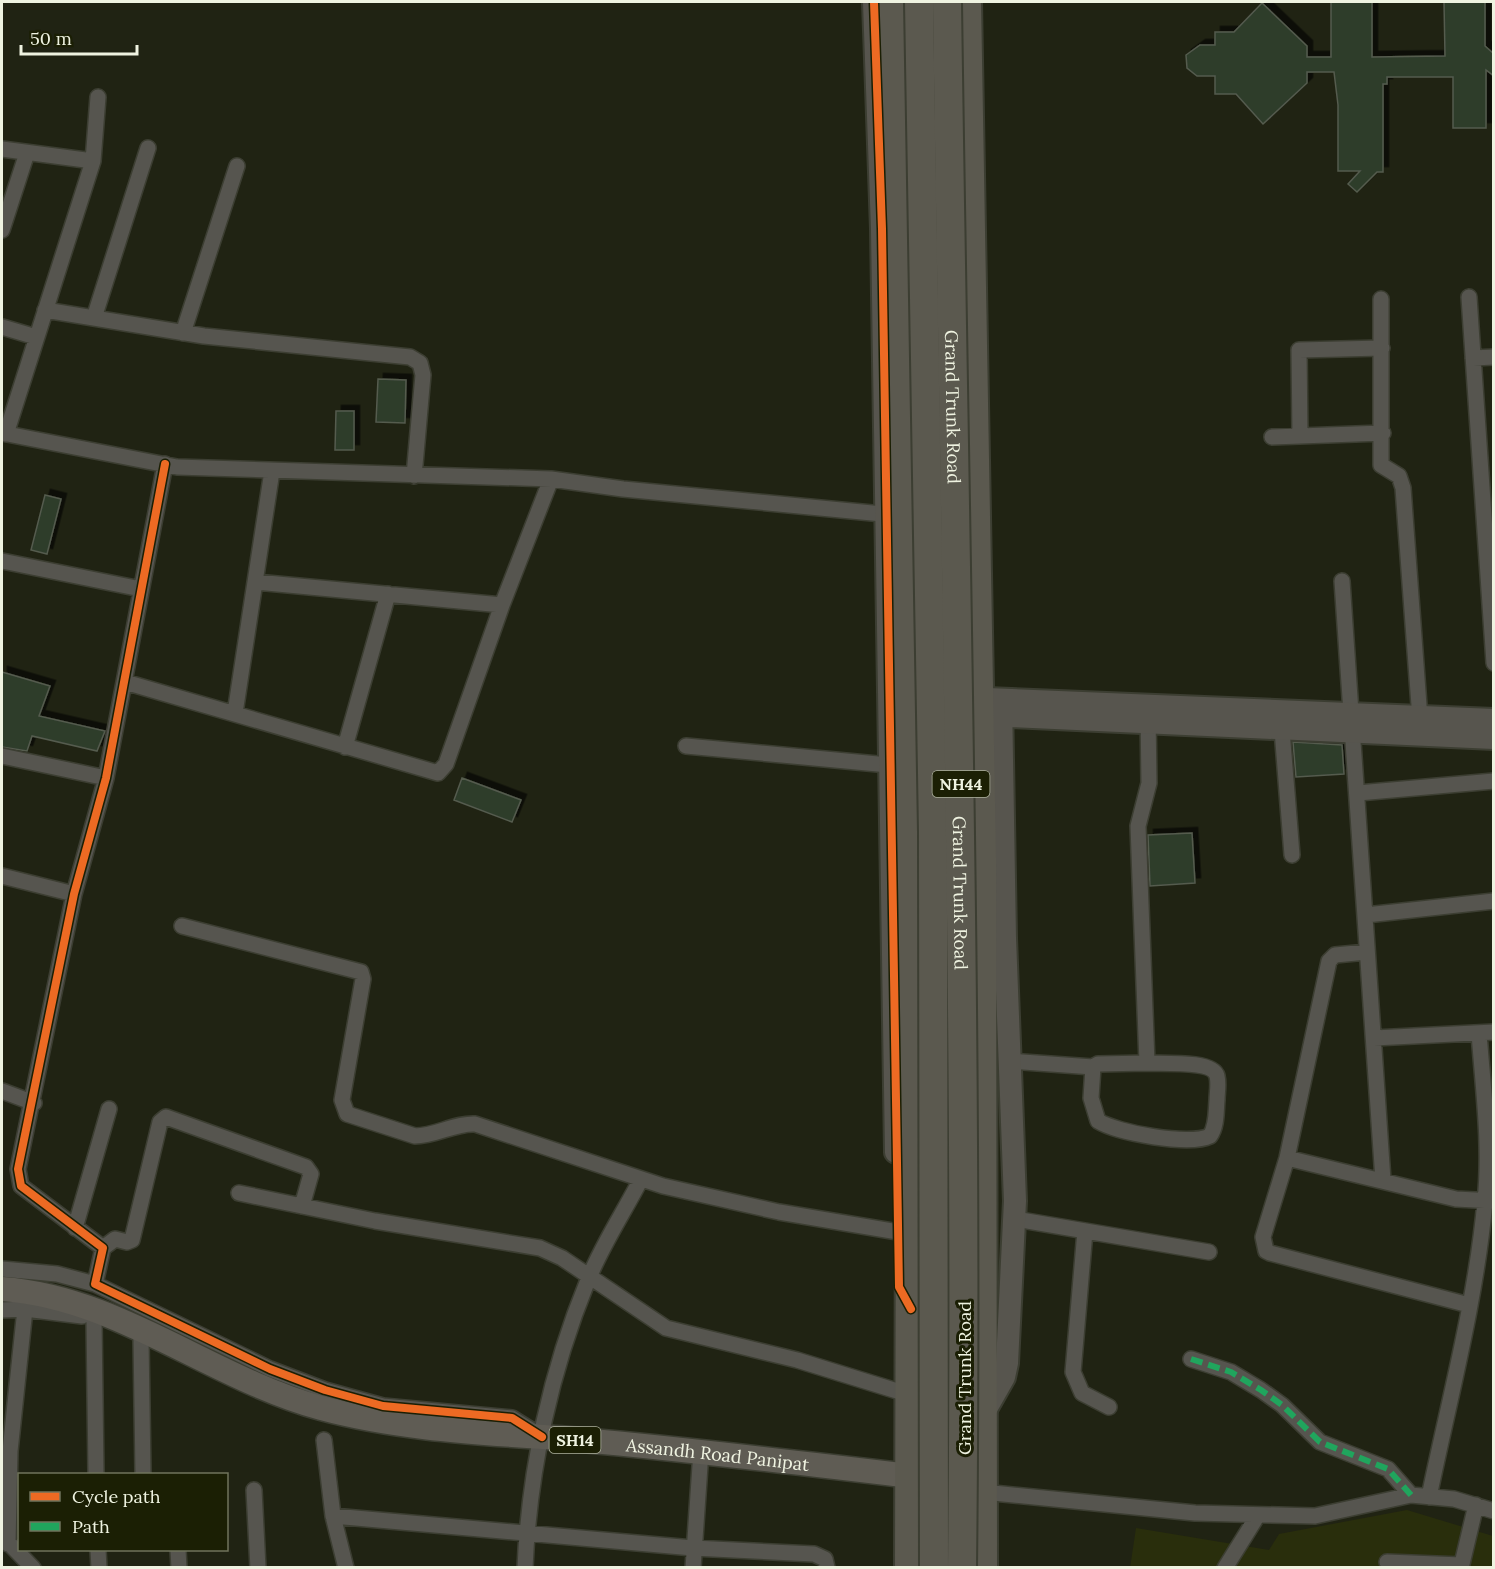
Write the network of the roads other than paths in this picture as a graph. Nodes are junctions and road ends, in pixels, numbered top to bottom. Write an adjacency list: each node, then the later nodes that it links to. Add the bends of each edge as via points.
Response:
1 (874, 2): 32 (street)
2 (892, 2): 32 (highway)
3 (919, 2): 131 (highway, Grand Trunk Road / NH44, bridge, via 933,844)
4 (947, 2): 132 (highway, Grand Trunk Road / NH44, bridge, via 962,837)
5 (967, 2): 42 (highway)
6 (98, 97): 10 (street)
7 (148, 148): 16 (street)
8 (2, 149): 9 (street)
9 (27, 153): 10 (street); 12 (street)
10 (93, 161): 15 (street)
11 (237, 166): 18 (street)
12 (2, 230)
13 (1469, 297): 22 (street)
14 (1381, 299): 20 (street)
15 (45, 310): 16 (street); 19 (street)
16 (94, 318): 18 (street)
17 (2, 327): 19 (street)
18 (183, 333): 29 (street, via 410,357 420,363 423,375)
19 (36, 337): 24 (street)
20 (1382, 348): 23 (street); 25 (street, via 1299,350)
21 (1494, 357): 22 (street)
22 (1473, 358): 31 (street)
23 (1383, 433): 25 (street); 45 (street, via 1381,465 1399,476 1403,488)
24 (4, 434): 27 (street)
25 (1300, 436): 26 (street)
26 (1272, 438)
27 (165, 464): 28 (street); 36 (street)
28 (272, 471): 29 (street); 35 (street)
29 (414, 476): 30 (street)
30 (551, 479): 32 (street); 38 (street)
31 (1487, 479): 39 (street)
32 (894, 515): 53 (highway)
33 (2, 561): 36 (street)
34 (1342, 581): 47 (street)
35 (256, 582): 37 (street); 43 (street)
36 (141, 589): 41 (street)
37 (388, 594): 38 (street); 51 (street)
38 (502, 604): 51 (street, via 441,771 435,773)
39 (1492, 608): 40 (street)
40 (1494, 663)
41 (125, 682): 43 (street); 54 (street)
42 (990, 707): 44 (street); 66 (street); 71 (highway)
43 (235, 713): 51 (street)
44 (1148, 714): 47 (street); 48 (street); 67 (street, via 1149,783 1138,826)
45 (1420, 719): 46 (street); 47 (street)
46 (1494, 720)
47 (1353, 724): 48 (street); 49 (street); 56 (street)
48 (1282, 730): 57 (street)
49 (1494, 738)
50 (686, 746): 53 (street)
51 (345, 747)
52 (2, 756): 54 (street)
53 (900, 766): 72 (highway); 84 (street)
54 (106, 778): 59 (street)
55 (1494, 781): 56 (street)
56 (1358, 793): 61 (street)
57 (1292, 855)
58 (2, 876): 59 (street)
59 (74, 894): 70 (street)
60 (1494, 901): 61 (street)
61 (1366, 915): 63 (street)
62 (182, 926): 76 (street, via 361,972 363,979 342,1100 347,1114 415,1136 466,1124 482,1126)
63 (1368, 952): 65 (street); 75 (street, via 1335,955 1329,961)
64 (1486, 1032): 65 (street); 74 (street)
65 (1374, 1038): 77 (street)
66 (1010, 1060): 68 (street); 81 (street)
67 (1147, 1063): 68 (street); 68 (street, via 1202,1065 1212,1069 1217,1076 1217,1088 1210,1136 1198,1139 1128,1132 1098,1121 1091,1098)
68 (1093, 1067)
69 (2, 1091): 70 (street)
70 (34, 1103): 82 (street, via 18,1169 21,1186)
71 (984, 1106): 72 (highway); 100 (highway)
72 (910, 1107): 93 (highway)
73 (109, 1109): 82 (street)
74 (1490, 1133): 79 (street)
75 (1287, 1158): 77 (street); 91 (street, via 1263,1237 1266,1251)
76 (641, 1179): 84 (street, via 736,1203); 88 (street)
77 (1383, 1180): 79 (street, via 1456,1199)
78 (239, 1193): 80 (street)
79 (1490, 1201): 91 (street)
80 (302, 1206): 85 (street, via 311,1173 306,1167 166,1117 160,1122 132,1240 115,1239); 88 (street, via 540,1248)
81 (1015, 1219): 83 (street); 100 (street, via 1007,1363 1004,1377)
82 (75, 1228): 85 (street)
83 (1085, 1231): 86 (street); 99 (street, via 1073,1372 1082,1393)
84 (898, 1232): 93 (street, via 898,1287)
85 (103, 1248): 89 (street)
86 (1209, 1252)
87 (2, 1269): 89 (street, via 57,1274)
88 (589, 1278): 98 (street, via 651,1320 677,1332 797,1360); 101 (street, via 559,1359)
89 (95, 1284): 101 (street, via 270,1369 324,1390 383,1406 512,1418)
90 (2, 1289): 101 (main road, Assandh Road Panipat / SH14, via 32,1291 91,1308 247,1380 319,1407 381,1422)
91 (1469, 1305): 110 (street)
92 (26, 1309): 94 (street); 95 (street); 116 (street, via 10,1451)
93 (911, 1309): 98 (highway)
94 (2, 1310)
95 (93, 1319): 96 (street); 104 (street)
96 (141, 1339): 101 (street, via 262,1396 318,1416 380,1431 504,1443); 105 (street)
97 (1191, 1359): 109 (street, via 1231,1372 1261,1390 1320,1442 1388,1469)
98 (910, 1395): 106 (highway)
99 (1109, 1407)
100 (983, 1414): 108 (highway)
101 (542, 1437): 103 (main road, Assandh Road Panipat / SH14); 115 (street)
102 (324, 1440): 114 (street)
103 (701, 1451): 106 (main road, Assandh Road Panipat / SH14); 117 (street)
104 (96, 1473)
105 (143, 1473)
106 (910, 1476): 130 (highway)
107 (254, 1490): 125 (street)
108 (983, 1492): 113 (street, via 1195,1514); 133 (highway)
109 (1411, 1495): 110 (street); 113 (street, via 1316,1516)
110 (1429, 1497): 111 (street)
111 (1476, 1505): 112 (street); 121 (street)
112 (1494, 1512)
113 (1258, 1515): 134 (street)
114 (333, 1516): 115 (street); 126 (street)
115 (526, 1534): 117 (street); 127 (street)
116 (5, 1539): 122 (street)
117 (693, 1548): 128 (street); 129 (street, via 814,1554 825,1559)
118 (98, 1551): 123 (street)
119 (178, 1551): 124 (street)
120 (1387, 1562): 121 (street)
121 (1461, 1566)
122 (33, 1568)
123 (99, 1568)
124 (179, 1568)
125 (258, 1568)
126 (346, 1568)
127 (525, 1568)
128 (693, 1568)
129 (827, 1568)
130 (909, 1568)
131 (933, 1568)
132 (962, 1568)
133 (983, 1568)
134 (1225, 1568)

